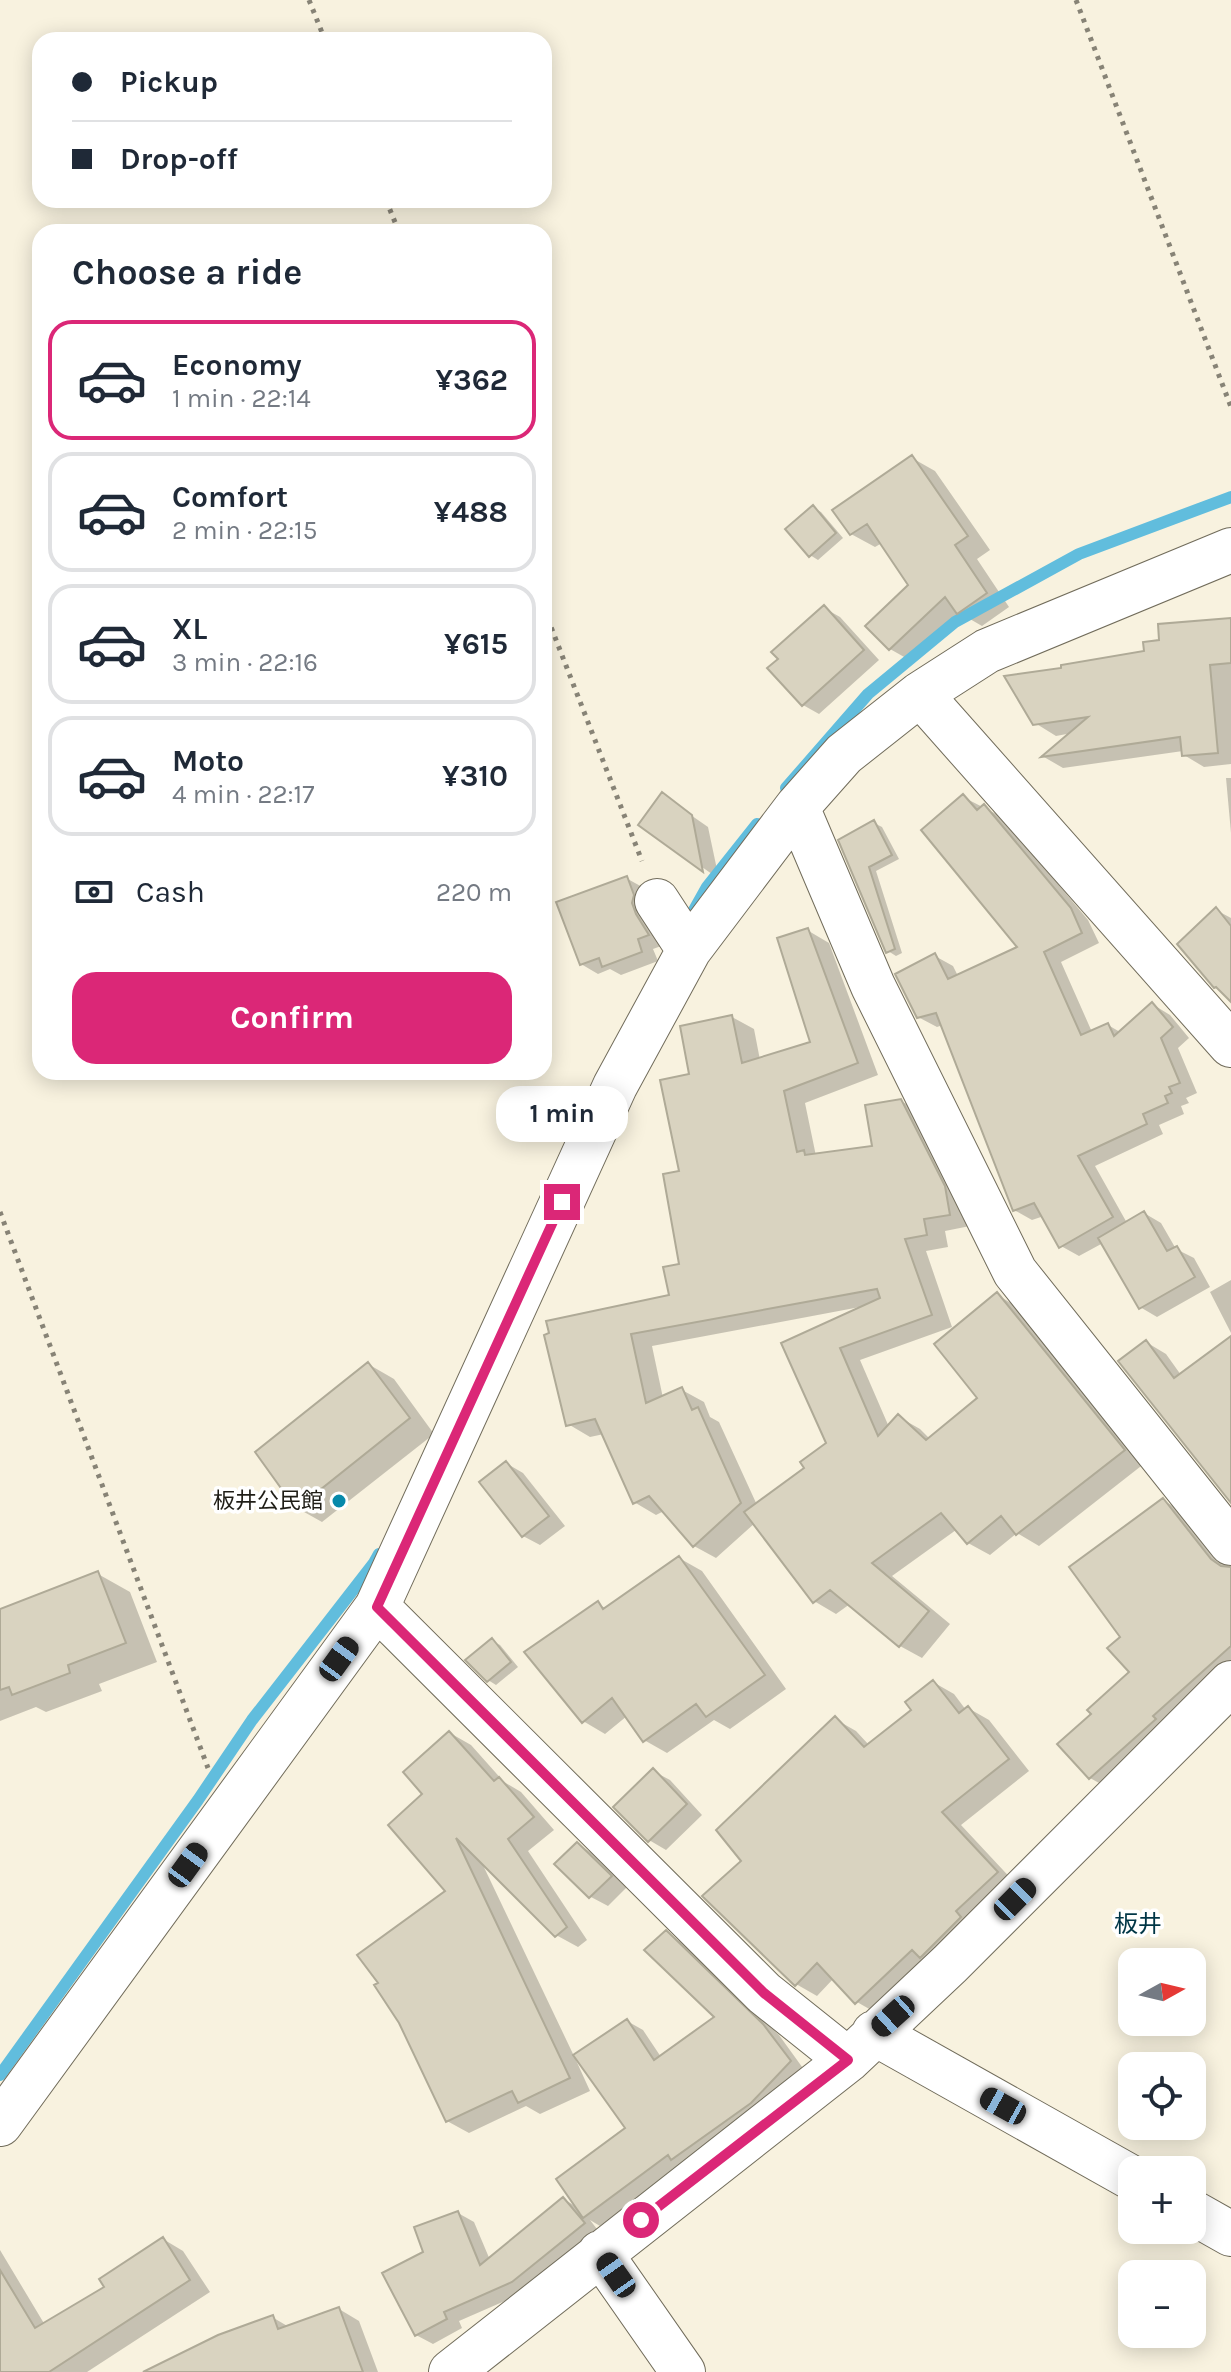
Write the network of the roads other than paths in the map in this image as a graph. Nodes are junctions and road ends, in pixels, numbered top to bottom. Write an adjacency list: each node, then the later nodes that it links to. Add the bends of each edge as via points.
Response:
1 (1231, 550): 2 (street, via 987,651)
2 (920, 694): 3 (street, via 844,754); 6 (street)
3 (797, 807): 5 (street); 7 (street, via 873,986 1015,1272)
4 (657, 901): 5 (street)
5 (689, 950): 8 (street, via 615,1086)
6 (1231, 1045)
7 (1231, 1543)
8 (377, 1607): 10 (street, via 764,1993); 11 (street)
9 (1231, 1683): 10 (street)
10 (861, 2046): 12 (street); 15 (street)
11 (0, 2124)
12 (1118, 2171)
13 (1206, 2220): 14 (street)
14 (1231, 2234)
15 (600, 2253): 16 (street); 17 (street)
16 (451, 2372)
17 (683, 2372)

